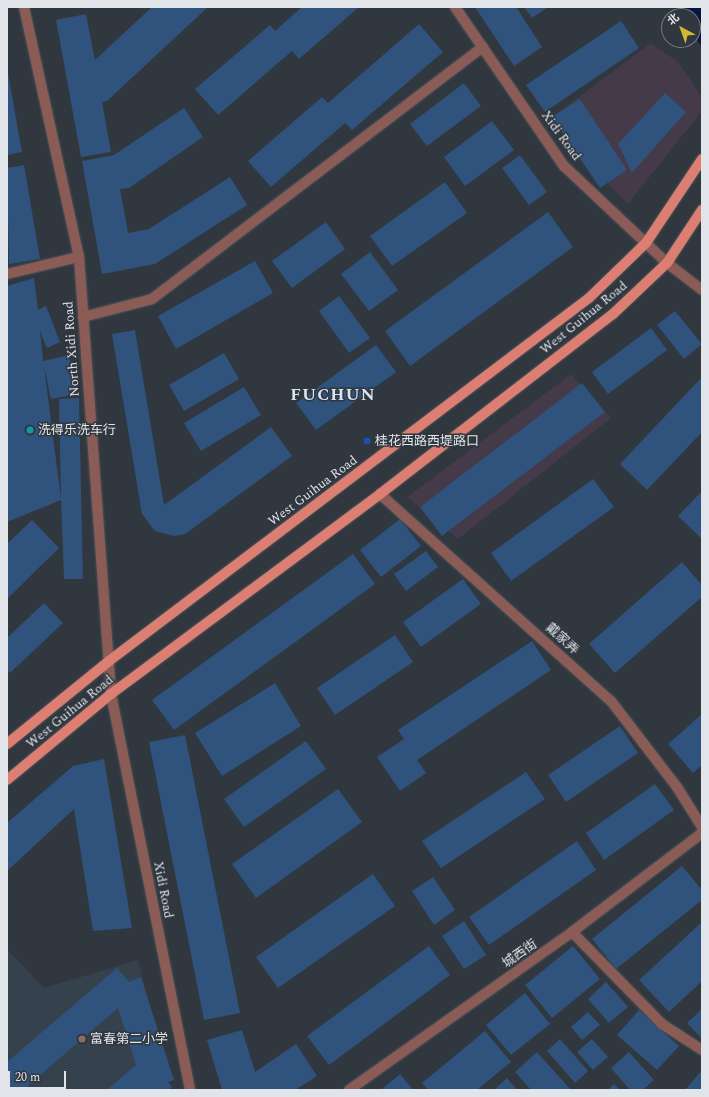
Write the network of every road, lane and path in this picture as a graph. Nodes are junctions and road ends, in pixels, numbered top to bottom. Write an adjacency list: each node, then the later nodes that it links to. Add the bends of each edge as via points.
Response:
1 (24, 7): 7 (street, North Xidi Road)
2 (455, 7): 3 (street, Xidi Road)
3 (483, 47): 6 (street, Xidi Road, via 564,166); 11 (street, via 152,299)
4 (702, 159): 6 (main road, West Guihua Road)
5 (702, 210): 8 (main road, West Guihua Road)
6 (646, 243): 8 (street, Xidi Road); 13 (main road, West Guihua Road, via 589,298)
7 (79, 257): 9 (street); 11 (street, North Xidi Road)
8 (667, 263): 10 (street, Xidi Road); 12 (main road, West Guihua Road, via 613,314)
9 (7, 274)
10 (702, 290)
11 (83, 317): 13 (street, North Xidi Road)
12 (380, 494): 14 (main road, West Guihua Road); 17 (street, 戴家弄, via 612,701 677,787)
13 (109, 661): 14 (street, North Xidi Road); 15 (main road, West Guihua Road)
14 (111, 694): 16 (main road, West Guihua Road); 21 (street, Xidi Road)
15 (7, 744)
16 (7, 780)
17 (702, 826)
18 (702, 833): 19 (street, 城西街)
19 (572, 932): 20 (street, via 662,1024); 22 (street, 城西街)
20 (702, 1050)
21 (190, 1090)
22 (349, 1090)

